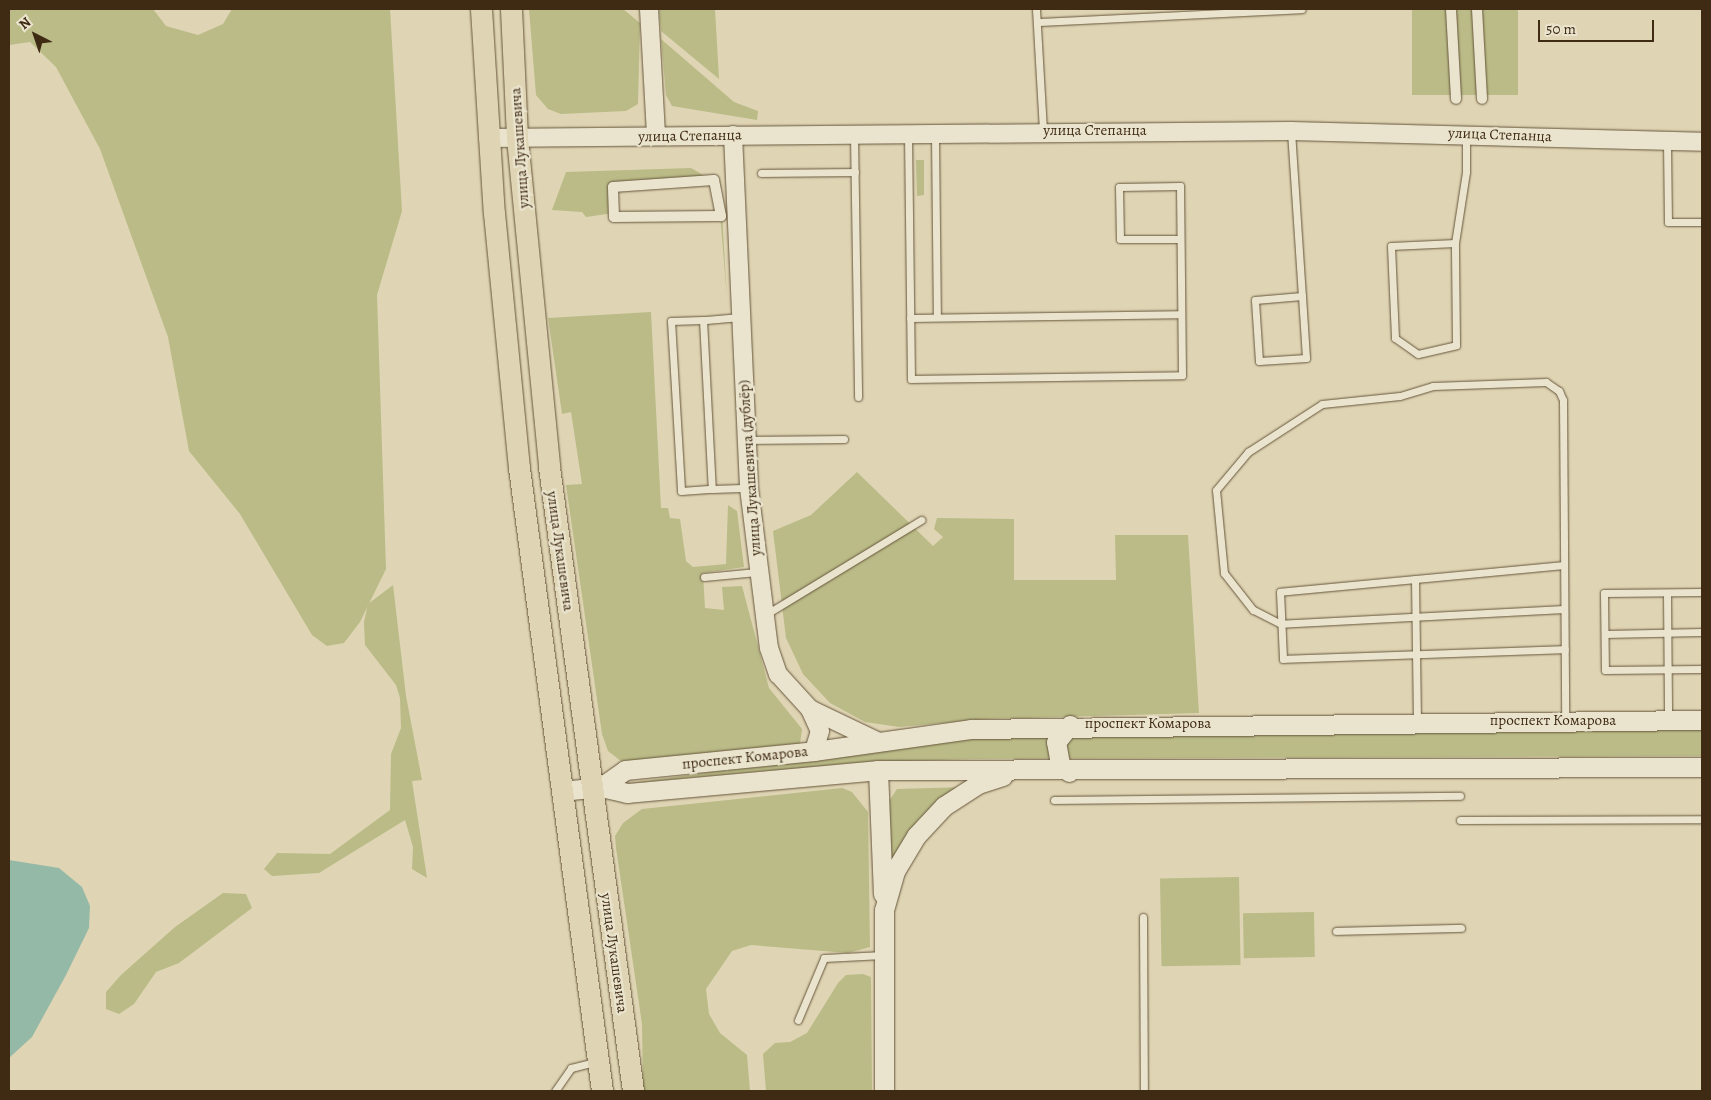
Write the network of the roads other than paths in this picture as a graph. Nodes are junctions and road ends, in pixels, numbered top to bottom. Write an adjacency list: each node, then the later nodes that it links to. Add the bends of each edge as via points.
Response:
1 (481, 9): 20 (main road, улица Лукашевича)
2 (511, 9): 21 (main road, улица Лукашевича)
3 (649, 9): 19 (street)
4 (1036, 9): 9 (lane)
5 (1302, 9): 8 (lane)
6 (1451, 9): 10 (street)
7 (1477, 9): 11 (street)
8 (1241, 10): 9 (lane)
9 (1038, 22): 13 (lane)
10 (1456, 98)
11 (1482, 98)
12 (1291, 131): 13 (street, улица Степанца); 17 (street, улица Степанца); 30 (lane)
13 (1043, 132): 15 (street, улица Степанца)
14 (908, 133): 15 (street, улица Степанца); 16 (street, улица Степанца); 34 (lane)
15 (935, 133): 32 (lane)
16 (854, 134): 18 (street, улица Степанца); 24 (lane)
17 (1466, 134): 22 (street, улица Степанца); 29 (lane, via 1466,172)
18 (733, 135): 19 (street, улица Степанца); 33 (street, улица Лукашевича (дублёр))
19 (656, 136): 21 (street, улица Степанца)
20 (488, 138): 21 (street, улица Степанца); 72 (main road, улица Лукашевича, via 519,468)
21 (517, 138): 71 (main road, улица Лукашевича, via 549,467)
22 (1667, 142): 23 (street, улица Степанца); 27 (lane, via 1668,222)
23 (1702, 142)
24 (855, 172): 25 (lane); 36 (lane)
25 (761, 173)
26 (613, 187): 26 (street, via 614,217 721,216 714,180)
27 (1702, 222)
28 (1180, 239): 28 (lane, via 1120,239 1119,187 1180,186); 31 (lane)
29 (1455, 243): 29 (lane, via 1456,345 1418,354 1395,338 1391,246)
30 (1302, 296): 30 (lane, via 1306,358 1259,361 1254,300)
31 (1181, 314): 32 (lane); 34 (lane, via 1182,375 1172,376 911,379)
32 (937, 317): 34 (lane)
33 (741, 318): 35 (lane); 38 (street, улица Лукашевича (дублёр))
34 (910, 318)
35 (703, 320): 40 (lane); 40 (lane, via 672,321 674,368 681,491)
36 (858, 397)
37 (844, 439): 38 (lane)
38 (747, 440): 39 (street, улица Лукашевича (дублёр))
39 (750, 488): 40 (lane); 43 (street, улица Лукашевича (дублёр))
40 (712, 490)
41 (922, 520): 49 (lane)
42 (1564, 565): 45 (lane); 48 (lane); 51 (lane, via 1559,391 1546,382 1502,382 1433,386 1400,396 1335,401 1322,404 1248,452 1216,490 1224,573 1253,610)
43 (757, 572): 44 (lane); 49 (street, улица Лукашевича (дублёр))
44 (704, 577)
45 (1415, 579): 50 (lane); 51 (lane, via 1280,592)
46 (1702, 592): 47 (lane)
47 (1667, 593): 53 (lane); 54 (lane, via 1604,593)
48 (1564, 609): 50 (lane); 55 (lane)
49 (762, 616): 59 (street, улица Лукашевича (дублёр), via 778,674)
50 (1416, 617): 51 (lane); 56 (lane)
51 (1281, 624): 56 (lane, via 1283,658)
52 (1702, 632): 53 (lane)
53 (1667, 633): 54 (lane); 58 (lane)
54 (1605, 634): 58 (lane, via 1605,670)
55 (1565, 650): 56 (lane); 60 (lane)
56 (1416, 654): 63 (lane)
57 (1702, 669): 58 (lane)
58 (1668, 670): 61 (lane)
59 (810, 709): 65 (street, улица Лукашевича (дублёр)); 66 (street, via 820,731)
60 (1565, 720): 61 (main road, проспект Комарова); 63 (main road, проспект Комарова)
61 (1668, 720): 62 (main road, проспект Комарова)
62 (1702, 720)
63 (1417, 722): 64 (main road, проспект Комарова)
64 (1070, 725): 65 (main road, проспект Комарова, via 971,729); 70 (main road, via 1056,742 1056,754)
65 (879, 742): 66 (main road, проспект Комарова)
66 (814, 751): 71 (main road, проспект Комарова, via 625,770)
67 (1702, 767): 70 (main road, проспект Комарова)
68 (878, 770): 69 (main road, проспект Комарова); 71 (main road, проспект Комарова, via 627,793); 77 (main road)
69 (1016, 771): 70 (main road, проспект Комарова); 77 (main road, via 971,789 944,806 916,836 895,871)
70 (1069, 772)
71 (597, 787): 72 (main road, проспект Комарова); 86 (main road, улица Лукашевича)
72 (562, 791): 83 (main road, улица Лукашевича)
73 (1460, 796): 74 (lane)
74 (1054, 800)
75 (1702, 819): 76 (lane)
76 (1460, 820)
77 (884, 910): 81 (main road)
78 (1143, 917): 88 (lane)
79 (1461, 928): 80 (lane)
80 (1336, 931)
81 (883, 955): 82 (lane, via 824,958); 87 (main road)
82 (798, 1020)
83 (598, 1062): 84 (lane, via 571,1068); 85 (main road, улица Лукашевича)
84 (555, 1091)
85 (602, 1091)
86 (633, 1091)
87 (884, 1091)
88 (1144, 1091)

